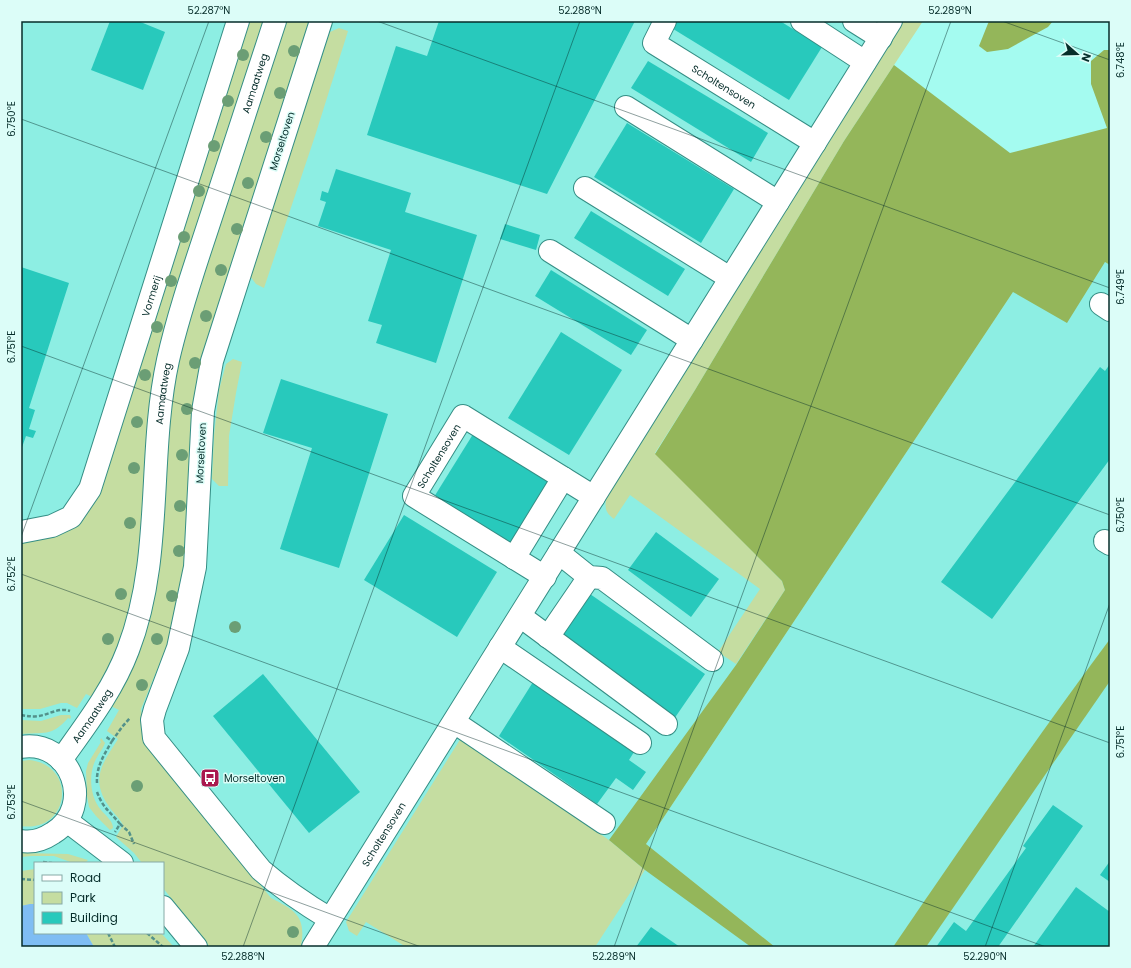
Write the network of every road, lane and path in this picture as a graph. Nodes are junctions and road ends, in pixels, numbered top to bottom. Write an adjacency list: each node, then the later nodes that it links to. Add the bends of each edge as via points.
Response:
1 (238, 21): 18 (street, Vormerij, via 90,489 71,517 52,526)
2 (275, 21): 31 (street, Aamaatweg, via 186,294 168,361 160,411 149,564 138,623 115,679)
3 (321, 21): 39 (street, Morseltoven, via 212,360 203,411 195,567 178,648 156,703 152,720 154,738 261,870 303,903)
4 (665, 21): 10 (street, Scholtensoven, via 654,43)
5 (802, 21): 8 (street)
6 (854, 21): 7 (street, Scholtensoven)
7 (886, 29): 8 (street, Scholtensoven)
8 (865, 62): 10 (street, Scholtensoven)
9 (626, 107): 12 (street)
10 (815, 144): 12 (street, Scholtensoven)
11 (585, 188): 14 (street)
12 (778, 202): 14 (street, Scholtensoven)
13 (550, 251): 15 (street)
14 (730, 278): 15 (street, Scholtensoven)
15 (692, 340): 17 (street, Scholtensoven)
16 (563, 478): 17 (street, Scholtensoven); 20 (street); 20 (street, Scholtensoven, via 463,416 414,496)
17 (594, 497): 19 (street, Scholtensoven)
18 (21, 532)
19 (559, 553): 21 (street, Scholtensoven); 22 (street)
20 (514, 558): 21 (street, Scholtensoven)
21 (545, 577): 23 (street, Scholtensoven)
22 (589, 577): 24 (street); 26 (street, via 602,578)
23 (520, 616): 24 (street); 25 (street, Scholtensoven)
24 (548, 637): 28 (street)
25 (500, 647): 27 (street, Scholtensoven); 29 (street)
26 (712, 660)
27 (454, 722): 33 (street); 39 (street, Scholtensoven)
28 (666, 724)
29 (640, 742)
30 (21, 747): 31 (street, via 39,748 51,752)
31 (61, 760): 32 (street, via 69,770 76,796)
32 (67, 821): 34 (street, via 48,837); 35 (street)
33 (604, 823)
34 (21, 840)
35 (121, 862)
36 (21, 879): 37 (path)
37 (34, 880)
38 (164, 909): 44 (street)
39 (330, 918): 45 (street, Scholtensoven)
40 (108, 934): 42 (path)
41 (148, 934): 43 (path)
42 (115, 947)
43 (162, 947)
44 (196, 947)
45 (313, 947)

